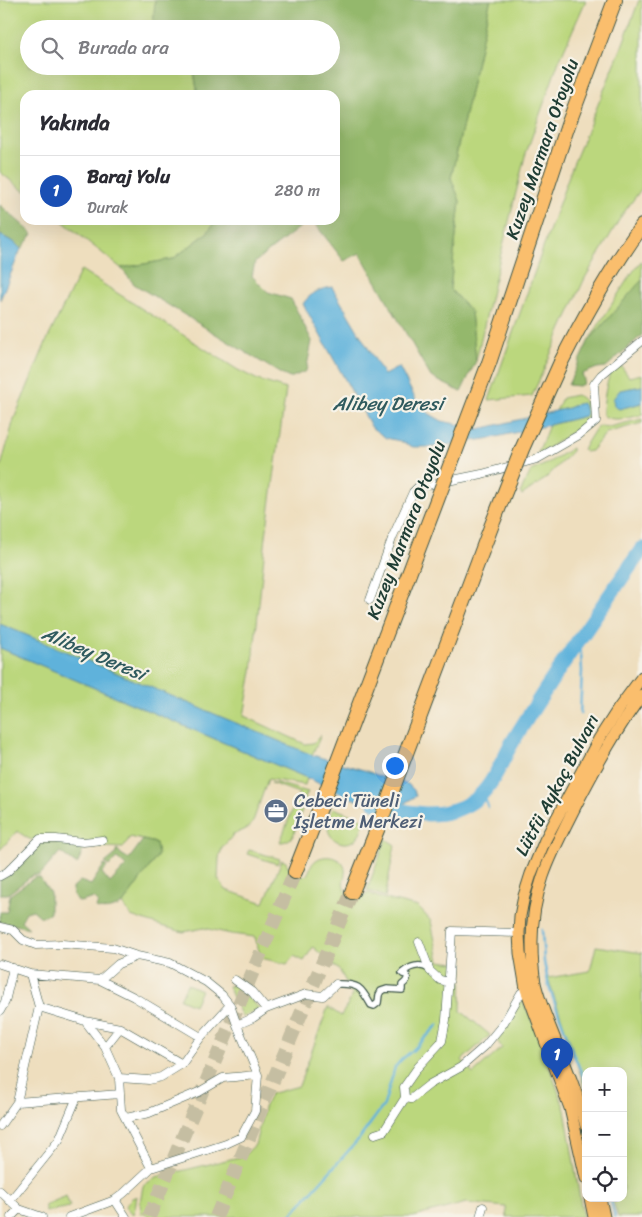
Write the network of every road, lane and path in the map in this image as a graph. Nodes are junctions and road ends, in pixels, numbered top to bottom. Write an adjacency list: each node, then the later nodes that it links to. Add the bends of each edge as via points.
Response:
1 (614, 0): 8 (highway, Kuzey Marmara Otoyolu, bridge, via 568,125 489,363)
2 (642, 226): 10 (highway, bridge, via 579,326 522,449)
3 (642, 341): 4 (street, via 600,375 594,384 596,421 579,435 537,459 418,488 413,492)
4 (370, 600)
5 (642, 677): 12 (main road, Lütfü Aykaç Bulvarı, via 599,739 545,840 530,874)
6 (642, 695): 13 (main road, Lütfü Aykaç Bulvarı, via 608,746 556,845 537,895)
7 (102, 840): 9 (street, via 40,839)
8 (295, 872)
9 (0, 876)
10 (352, 892)
11 (0, 927): 15 (street, via 13,930 23,940 36,945 113,948)
12 (519, 933): 13 (main road); 22 (street, via 452,931); 24 (main road, Lütfü Aykaç Bulvarı)
13 (532, 933): 41 (main road, Lütfü Aykaç Bulvarı, via 535,982)
14 (419, 942): 18 (street)
15 (137, 956): 20 (street, via 118,964); 25 (street, via 170,963 206,982)
16 (0, 964): 17 (street)
17 (13, 968): 19 (street); 28 (street)
18 (430, 970): 22 (street, via 440,980); 23 (street, via 425,966 406,969 402,973 407,975 407,979 402,990 381,991 378,1004 374,1006 361,988 347,983)
19 (30, 974): 20 (street); 26 (street)
20 (100, 980): 32 (street)
21 (235, 980): 27 (street, via 252,992)
22 (449, 982): 39 (street, via 442,1041 404,1087)
23 (336, 984): 27 (street, via 323,996 306,994)
24 (526, 989): 39 (street, via 485,1046 461,1067 411,1099); 45 (main road, Lütfü Aykaç Bulvarı, via 570,1108)
25 (230, 1005): 30 (street); 32 (street)
26 (39, 1007): 29 (street); 40 (street)
27 (266, 1010): 30 (street)
28 (0, 1011)
29 (86, 1021): 31 (street); 33 (street)
30 (237, 1026): 35 (street)
31 (120, 1028): 33 (street); 34 (street)
32 (201, 1037): 34 (street)
33 (105, 1047): 36 (street)
34 (182, 1064): 36 (street, via 161,1077 149,1080)
35 (258, 1075): 42 (street, via 223,1078 149,1113); 46 (street, via 255,1111 241,1137)
36 (119, 1078): 37 (street)
37 (120, 1094): 38 (street); 42 (street, via 121,1110)
38 (77, 1097): 40 (street); 49 (street, via 59,1140)
39 (405, 1098): 44 (street, via 384,1131)
40 (18, 1102): 43 (street)
41 (582, 1113)
42 (126, 1118): 46 (street)
43 (0, 1126)
44 (375, 1134)
45 (582, 1160)
46 (151, 1168): 48 (street)
47 (0, 1191): 49 (street)
48 (115, 1200): 56 (street); 57 (street)
49 (10, 1201): 53 (street)
50 (591, 1202): 59 (main road)
51 (601, 1202): 60 (main road)
52 (483, 1207): 58 (street)
53 (19, 1209): 54 (street); 55 (street)
54 (11, 1217)
55 (42, 1217)
56 (69, 1217)
57 (126, 1217)
58 (480, 1217)
59 (594, 1217)
60 (604, 1217)

